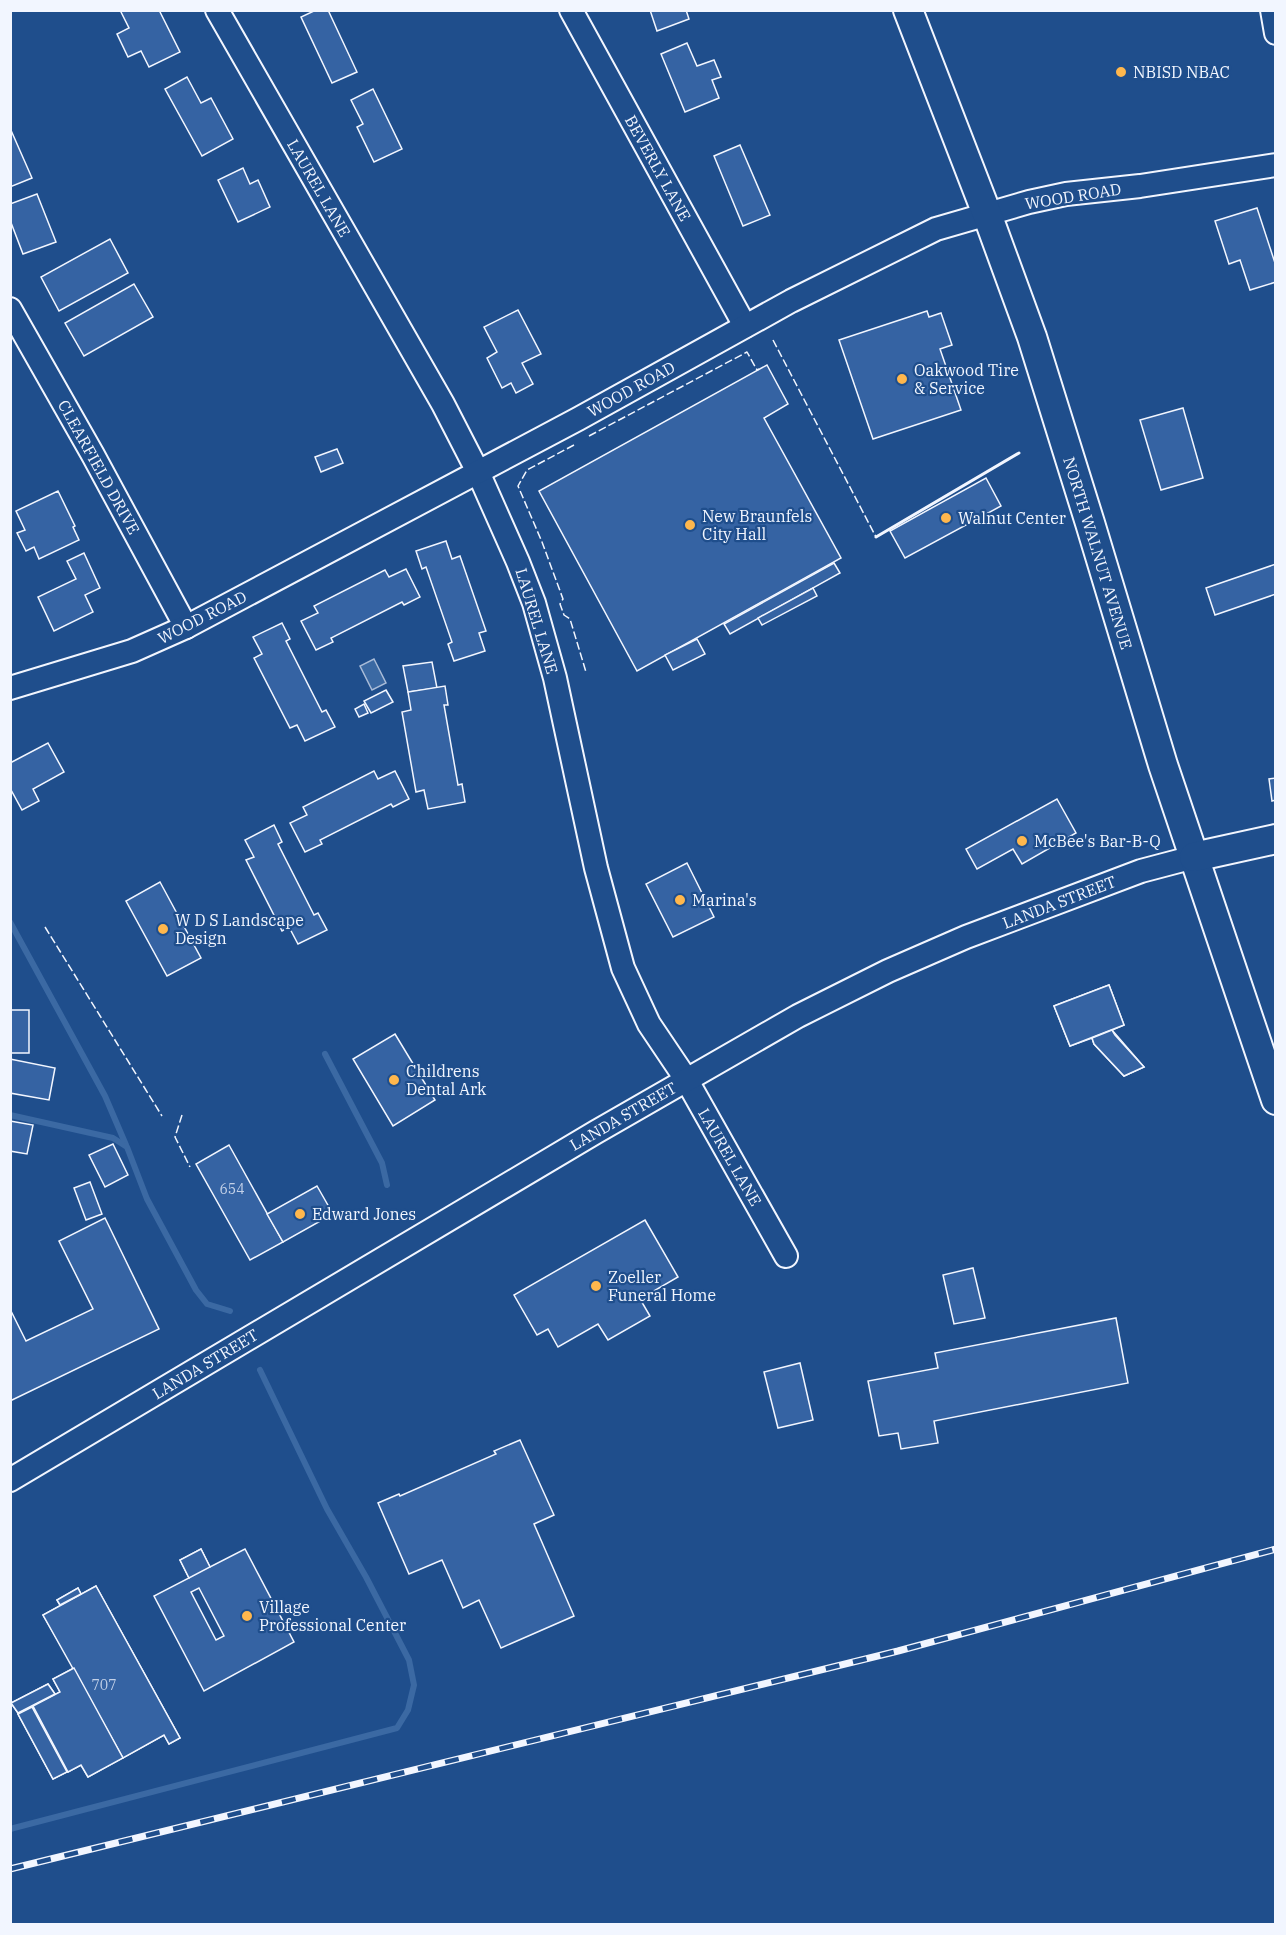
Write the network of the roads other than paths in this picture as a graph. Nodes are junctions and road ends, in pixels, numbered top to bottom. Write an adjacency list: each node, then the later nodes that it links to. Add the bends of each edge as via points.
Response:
1 (217, 10): 10 (street, LAUREL LANE)
2 (571, 10): 9 (street, BEVERLY LANE)
3 (908, 10): 7 (main road, NORTH WALNUT AVENUE)
4 (1272, 10): 5 (street)
5 (1275, 33)
6 (1275, 165): 7 (street, WOOD ROAD, via 1066,194)
7 (987, 214): 9 (street, WOOD ROAD, via 936,229); 14 (main road, NORTH WALNUT AVENUE, via 1032,337)
8 (10, 309): 11 (street, CLEARFIELD DRIVE)
9 (745, 326): 10 (street, WOOD ROAD)
10 (478, 472): 11 (street, WOOD ROAD); 15 (street, LAUREL LANE, via 534,603 623,968 649,1024)
11 (186, 627): 12 (street, WOOD ROAD, via 132,651)
12 (10, 688)
13 (1275, 839): 14 (main road, LANDA STREET)
14 (1194, 857): 15 (street, LANDA STREET, via 1141,871 921,956 798,1016); 16 (main road, NORTH WALNUT AVENUE)
15 (686, 1079): 17 (street, LAUREL LANE); 18 (street, LANDA STREET)
16 (1275, 1100)
17 (786, 1256)
18 (10, 1480)

